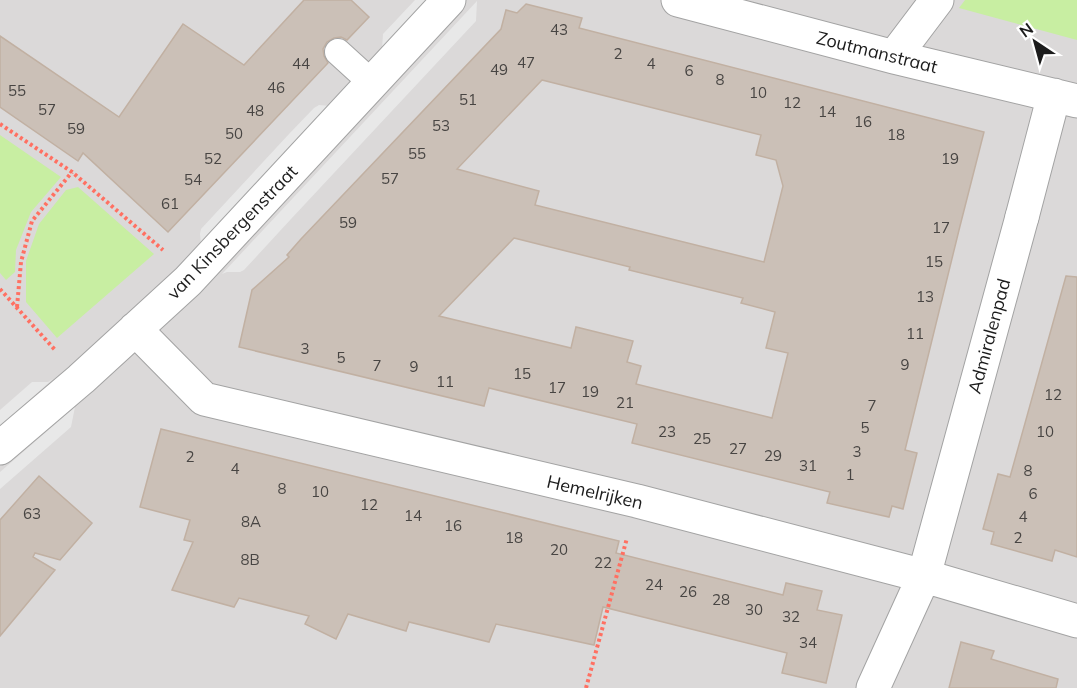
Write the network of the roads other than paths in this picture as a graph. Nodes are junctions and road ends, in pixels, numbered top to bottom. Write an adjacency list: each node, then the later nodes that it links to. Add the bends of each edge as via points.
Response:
1 (449, 0): 6 (street, van Kinsbergenstraat)
2 (678, 0): 5 (street, Zoutmanstraat)
3 (937, 0): 5 (street)
4 (338, 52): 6 (lane)
5 (894, 57): 7 (street, Zoutmanstraat)
6 (372, 83): 8 (street, van Kinsbergenstraat, via 188,281)
7 (1065, 98): 10 (street, Admiralenpad, via 1022,216)
8 (135, 329): 9 (street, van Kinsbergenstraat); 10 (street, Hemelrijken, via 204,399 637,501)
9 (0, 448)
10 (924, 576): 11 (street, Hemelrijken); 12 (street, Admiralenpad)
11 (1077, 621)
12 (873, 688)

